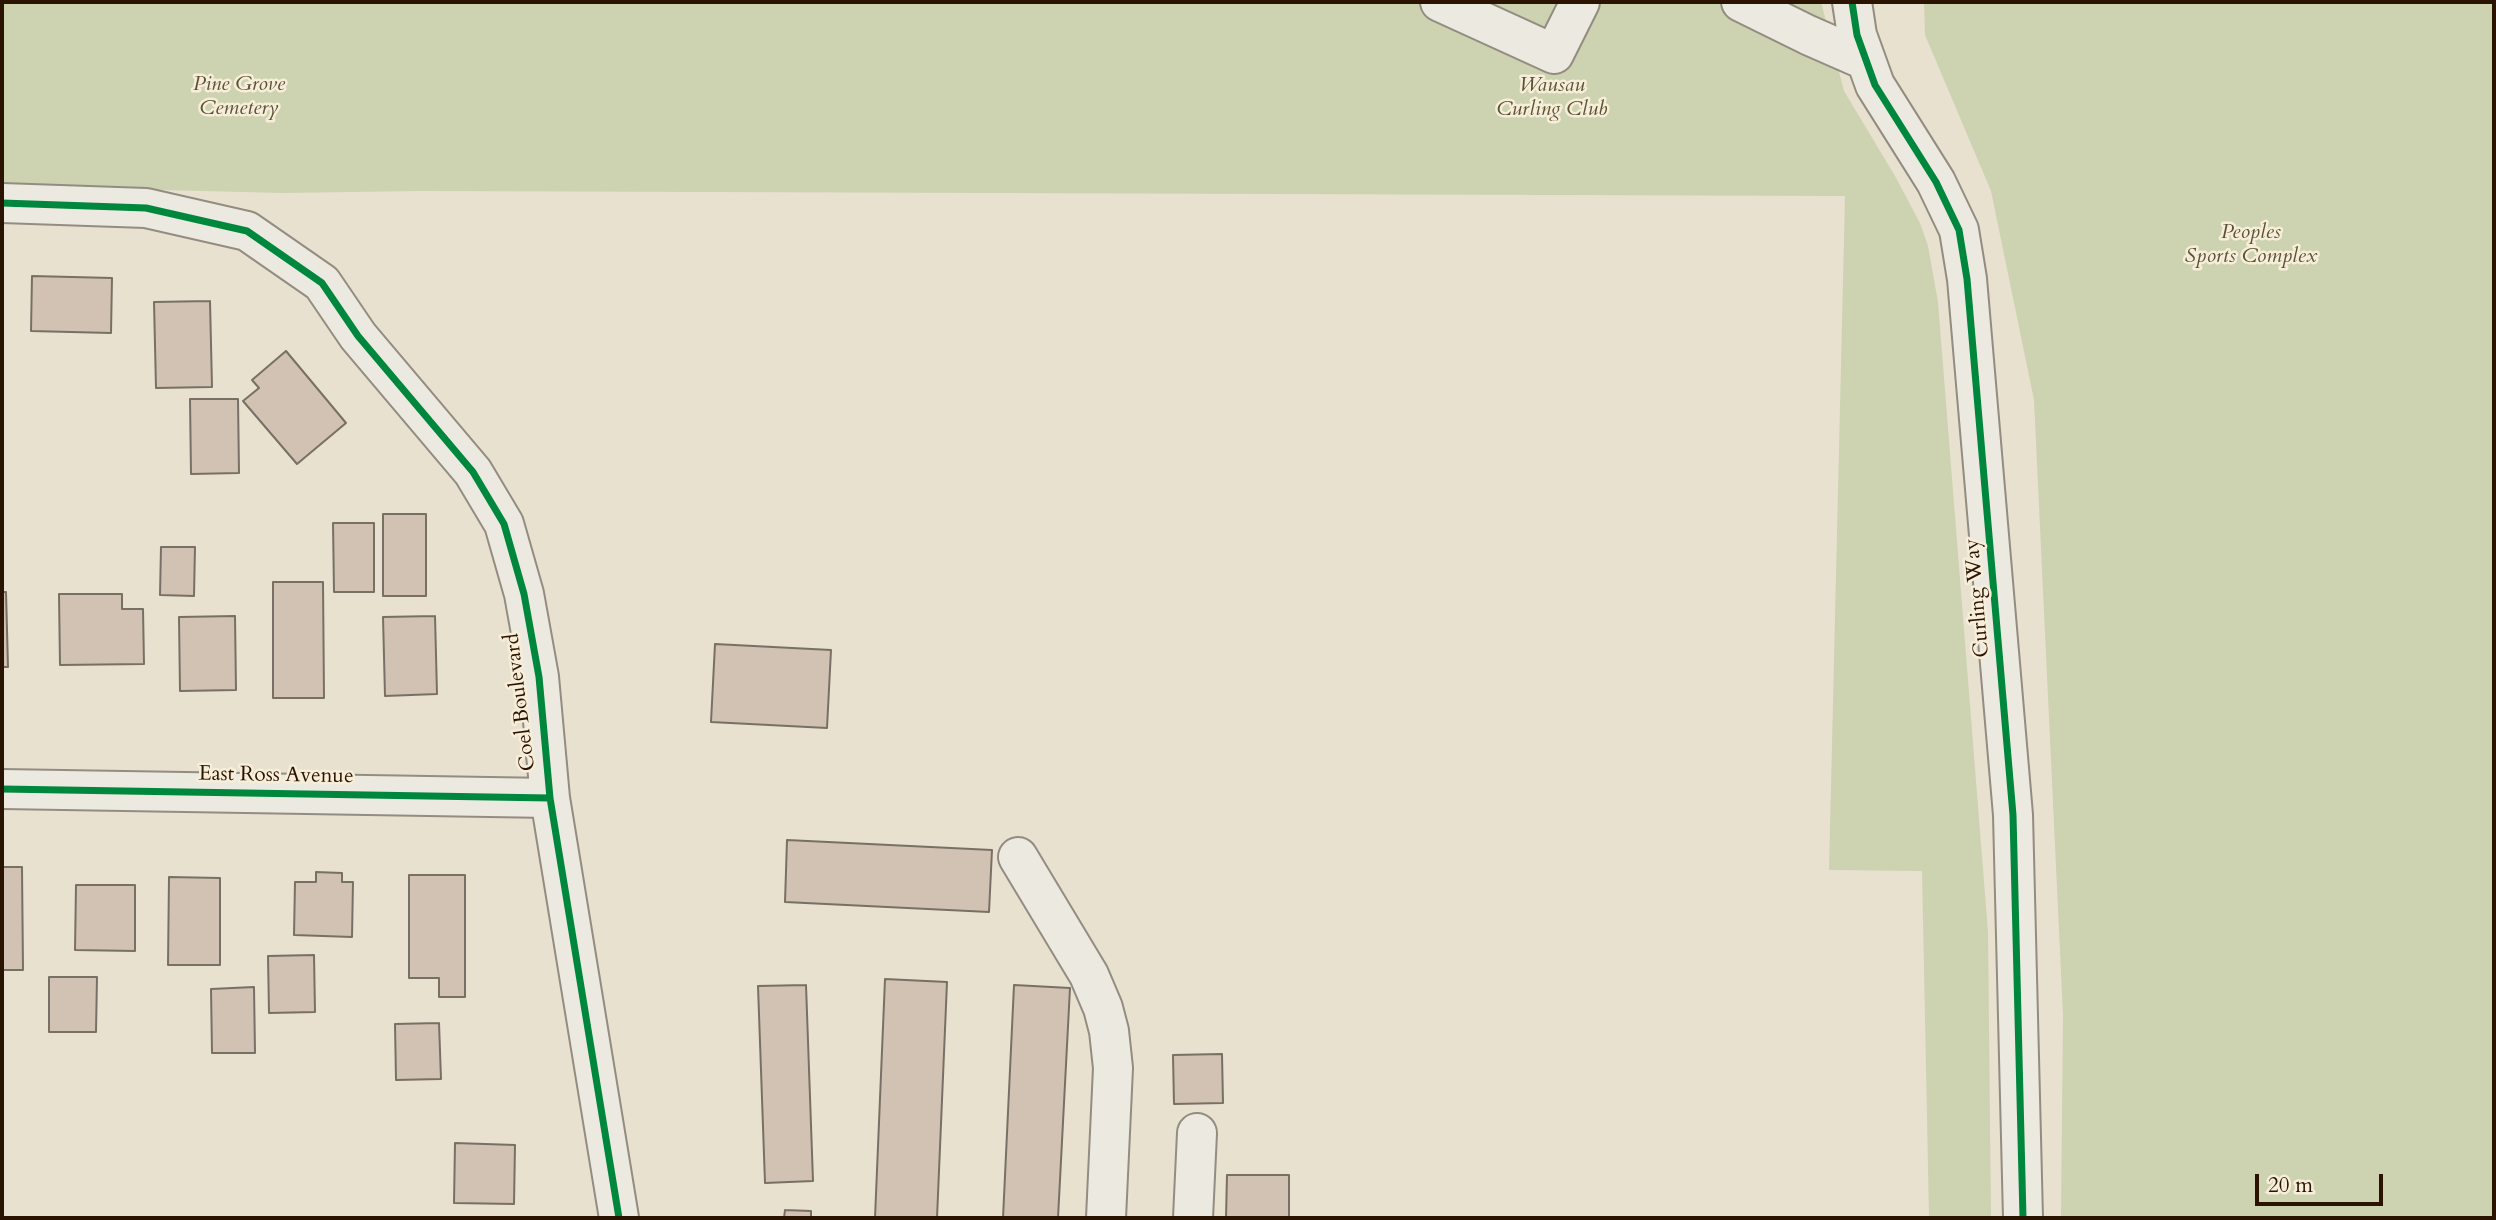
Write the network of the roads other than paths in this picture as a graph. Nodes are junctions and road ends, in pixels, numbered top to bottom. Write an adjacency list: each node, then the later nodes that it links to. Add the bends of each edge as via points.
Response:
1 (1440, 2): 2 (street, via 1554,54)
2 (1580, 2)
3 (1741, 2): 5 (street)
4 (1852, 2): 5 (street, Curling Way)
5 (1865, 60): 14 (street, Curling Way, via 1875,85 1948,204 1959,230 1966,270 2013,815)
6 (2, 203): 8 (street, Coel Boulevard, via 146,208 247,231 322,283 358,336 473,472 504,524 524,594 539,677)
7 (2, 789): 8 (street, East Ross Avenue)
8 (550, 798): 11 (street, Coel Boulevard)
9 (1018, 857): 12 (street, via 1089,975 1109,1031 1112,1096)
10 (1197, 1133): 13 (street)
11 (619, 1218)
12 (1106, 1218)
13 (1193, 1218)
14 (2023, 1218)

